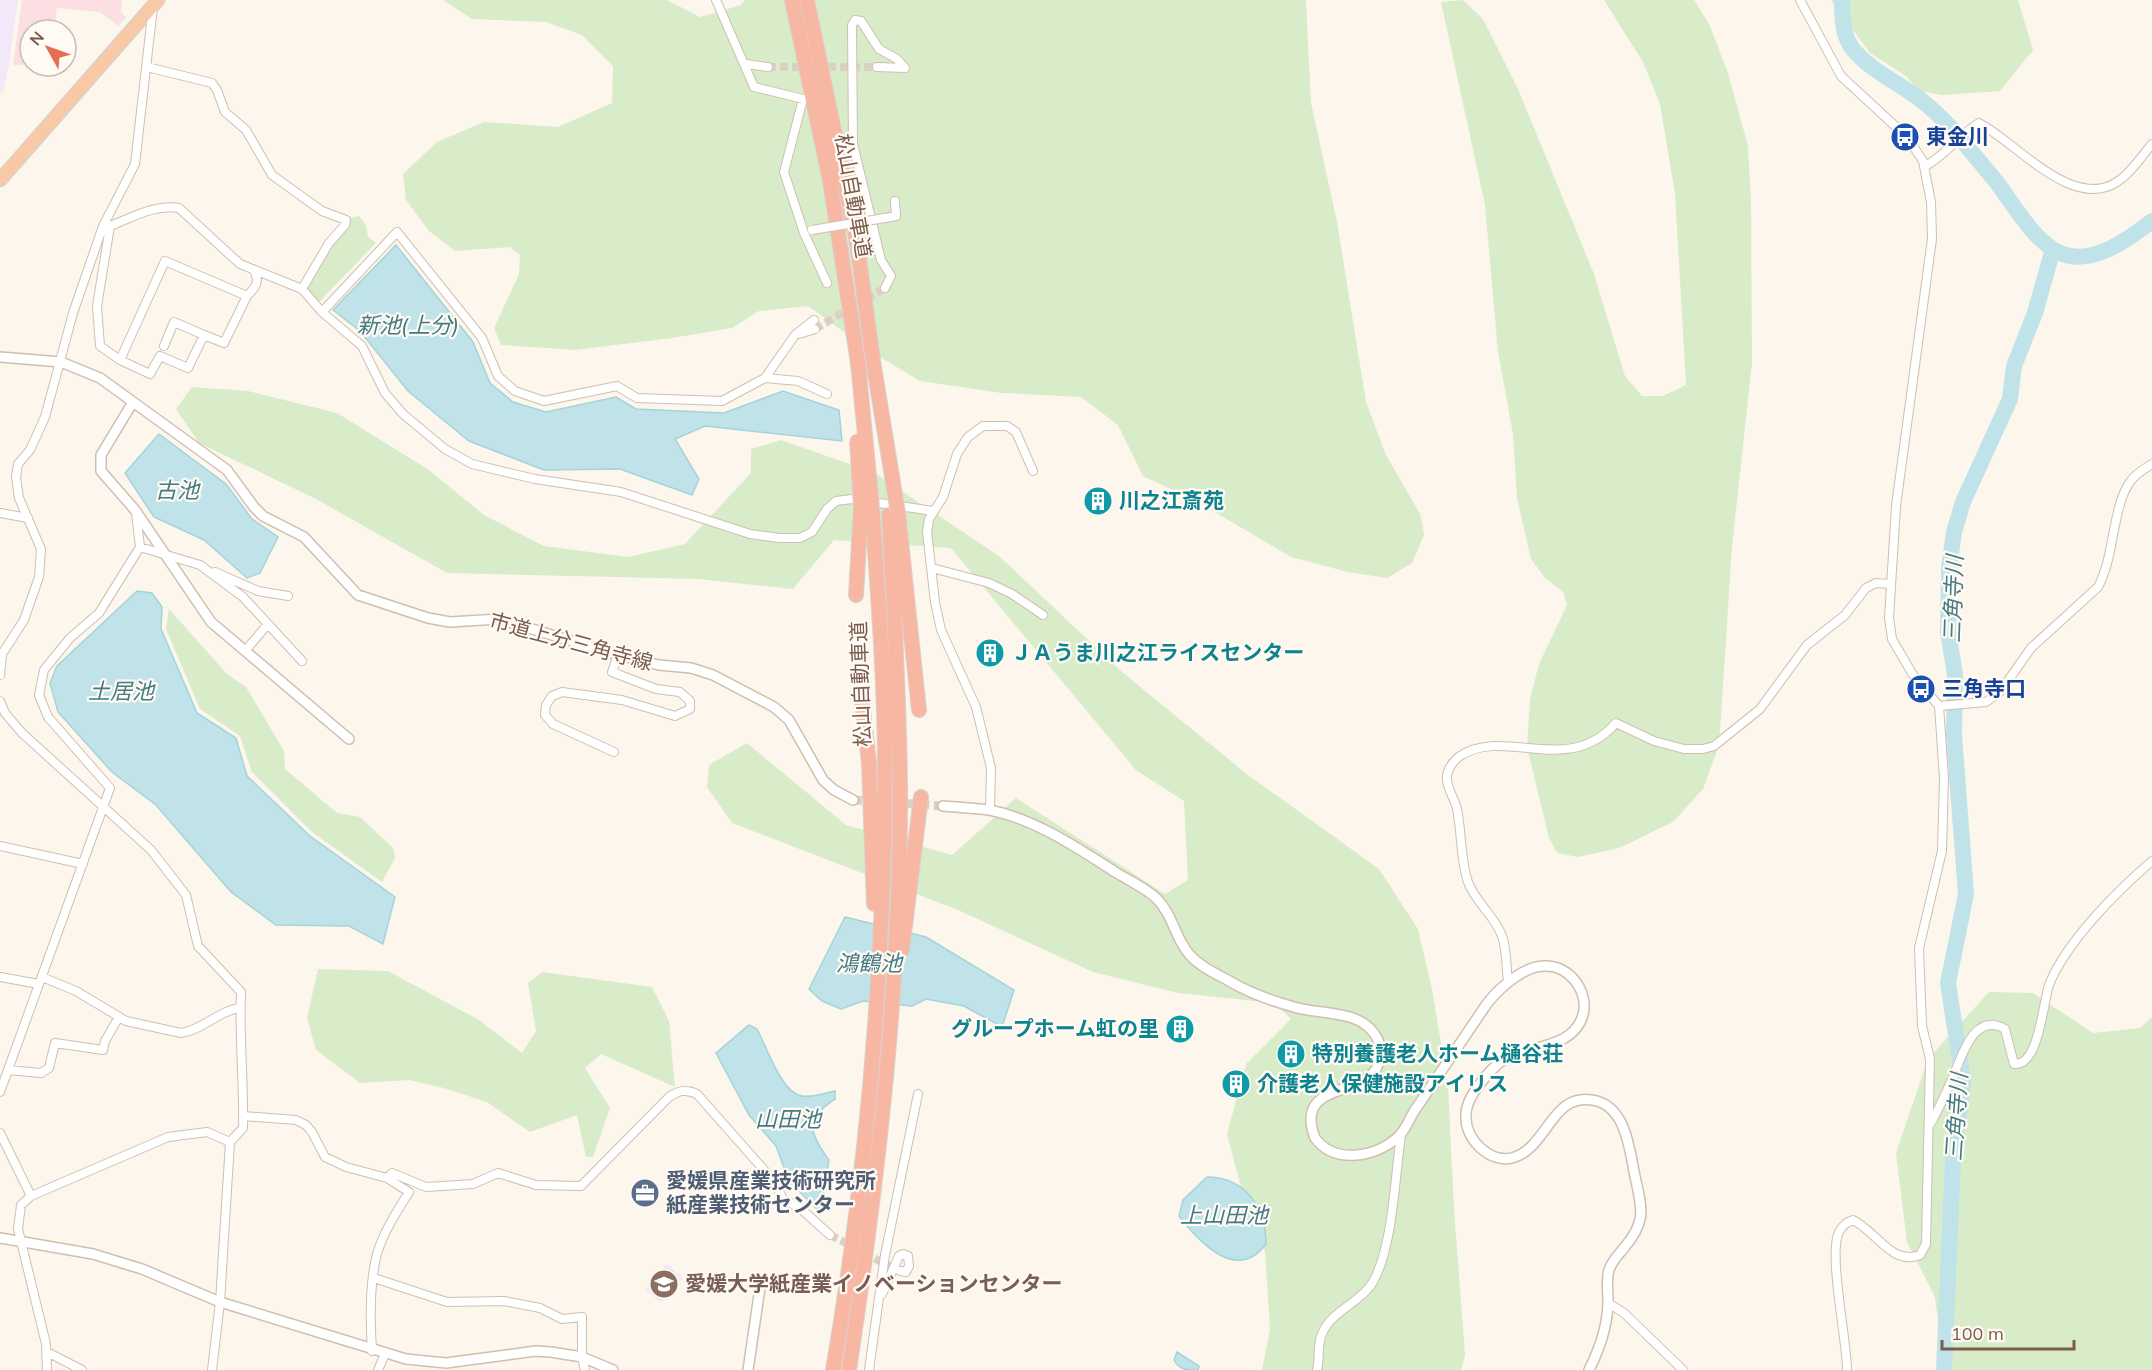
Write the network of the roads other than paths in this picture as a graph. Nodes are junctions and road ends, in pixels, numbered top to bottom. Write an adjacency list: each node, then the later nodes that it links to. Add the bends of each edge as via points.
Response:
1 (716, 0): 6 (street)
2 (792, 0): 37 (highway, 松山自動車道, bridge, via 848,283)
3 (807, 0): 41 (highway, 松山自動車道, bridge, via 856,237)
4 (1800, 0): 11 (street, via 1841,76 1911,143)
5 (155, 2): 7 (street); 12 (highway)
6 (746, 64): 8 (street); 15 (street, via 754,87 803,99 784,172)
7 (147, 67): 14 (street, via 135,164); 19 (street, via 212,83 225,112 246,130 272,175 322,211 346,220)
8 (768, 67)
9 (877, 67): 18 (street, via 905,68 879,49 861,21 855,20 853,144 881,260 891,276)
10 (2152, 144): 11 (street, via 2117,182 2097,191 2082,190 2059,179 1979,123)
11 (1924, 167): 47 (street, via 1931,202 1932,239 1896,506)
12 (0, 179)
13 (895, 201): 15 (street, bridge, via 896,216)
14 (107, 226): 16 (street, via 152,209 179,208 240,264); 30 (street, via 97,306 100,346); 31 (street, via 73,313)
15 (808, 231): 17 (street)
16 (255, 270): 19 (street); 20 (street, via 257,286)
17 (827, 283)
18 (885, 288)
19 (303, 289): 21 (street)
20 (246, 296): 25 (street, via 224,343); 30 (street, via 165,261)
21 (322, 312): 32 (street, via 397,232 482,338 498,376 515,391 544,401 617,386 638,398 722,401); 39 (street, via 362,346 385,393 421,432 445,449 489,470 621,492 750,534 779,538 800,538 812,532 836,501 852,499)
22 (814, 320): 26 (street)
23 (815, 329): 26 (street)
24 (159, 334): 27 (street)
25 (204, 335): 27 (street, via 174,322); 30 (street, via 188,368 160,356 150,374)
26 (795, 335): 32 (street)
27 (167, 338): 28 (street)
28 (164, 346)
29 (0, 357): 31 (street, 市道上分三角寺線)
30 (120, 360)
31 (61, 362): 34 (street, 市道上分三角寺線, via 100,378); 42 (street, via 45,417 30,450 18,464 19,498)
32 (765, 378): 33 (street, via 798,381)
33 (827, 394)
34 (133, 402): 38 (street, via 100,462 105,476); 53 (street, 市道上分三角寺線, via 227,470 263,516 304,537 358,595 450,622 499,619)
35 (2152, 464): 58 (street, via 2129,483 2098,587 2031,648 2000,692 1986,702)
36 (1034, 471): 39 (street, via 1016,432 1007,426 983,426 968,437 957,454 943,496)
37 (867, 507): 48 (highway); 70 (highway, 松山自動車道, via 881,639 885,768)
38 (135, 510): 43 (street); 44 (street)
39 (933, 511): 46 (street, via 927,532)
40 (0, 513): 42 (street)
41 (894, 513): 59 (highway); 71 (highway, 松山自動車道)
42 (28, 518): 55 (street, via 41,549 39,578 24,620 2,654)
43 (140, 547): 44 (street); 65 (street, via 99,613 70,638 45,670 40,683 39,694 48,717 110,788)
44 (165, 555): 45 (street); 52 (street, via 206,616)
45 (200, 565): 49 (street, via 258,591); 51 (street, via 243,597)
46 (932, 568): 50 (street, via 989,583); 66 (street, via 941,630 976,707 986,744 991,768)
47 (1890, 584): 58 (street, via 1888,618 1892,639 1913,675); 74 (street, via 1866,588 1845,615 1807,645 1760,709 1714,746 1684,749 1654,741 1616,723 1585,747 1492,748 1458,758 1447,778 1457,808 1468,883 1503,936)
48 (856, 594)
49 (288, 596)
50 (1042, 615)
51 (268, 624): 52 (street); 54 (street)
52 (245, 651): 60 (street)
53 (618, 655): 61 (street, via 612,672 656,689 680,692 690,701 690,709 675,716 622,700 562,692 552,696 546,705 546,715 553,724); 63 (street, 市道上分三角寺線, via 691,668 774,707 789,720 823,780)
54 (302, 661)
55 (0, 675)
56 (862, 700): 70 (highway)
57 (0, 704): 65 (street, via 22,733)
58 (1939, 705): 81 (street, via 1944,778 1942,851 1918,948 1922,1026 1930,1059)
59 (919, 710)
60 (349, 739)
61 (614, 752)
62 (921, 797): 71 (highway)
63 (854, 800)
64 (944, 806): 66 (street)
65 (103, 807): 69 (street); 75 (street, via 151,850 186,895 198,946 241,992)
66 (990, 810): 83 (street, via 1030,824 1156,898 1188,953 1237,985 1263,998 1345,1016 1370,1027 1379,1043 1375,1071 1356,1086 1333,1091 1318,1101 1312,1115 1312,1131 1325,1149 1347,1155 1373,1152)
67 (0, 846): 69 (street)
68 (2152, 861): 81 (street, via 2099,914 2054,974 2031,1054 2023,1063 2014,1064 2006,1029 1997,1024 1986,1025 1970,1037)
69 (83, 864): 73 (street)
70 (878, 914): 108 (highway, via 876,1017 855,1229)
71 (902, 920): 109 (highway, 松山自動車道, via 870,1234)
72 (0, 976): 73 (street)
73 (41, 980): 76 (street, via 76,991); 77 (street)
74 (1508, 981): 83 (street, via 1484,1006); 94 (street, via 1542,965 1555,968 1579,986 1583,1013 1576,1029 1562,1040 1513,1055 1495,1066 1472,1097 1467,1109 1468,1130 1487,1153 1506,1159 1533,1146 1557,1113 1574,1101 1594,1101 1616,1113 1627,1139 1642,1216 1635,1234 1611,1266)
75 (241, 1008): 76 (street, via 182,1033); 80 (street)
76 (119, 1017): 77 (street, via 103,1050 55,1043 49,1068 41,1073)
77 (8, 1070): 78 (street)
78 (0, 1092)
79 (918, 1094): 95 (street)
80 (243, 1116): 84 (street, via 243,1128); 85 (street, via 296,1120 312,1132 325,1157)
81 (1929, 1127): 114 (street, via 1926,1244 1920,1255 1908,1260 1896,1256 1853,1220 1839,1233 1835,1253)
82 (0, 1133): 86 (street)
83 (1401, 1135): 111 (street, via 1395,1193 1380,1268 1362,1295 1322,1332)
84 (230, 1142): 86 (street, via 207,1132 168,1137); 93 (street)
85 (387, 1178): 87 (street, via 392,1173 426,1186 473,1184 498,1173 536,1185 580,1186 669,1097 690,1090 772,1179 783,1199 800,1208); 91 (street, via 409,1192 377,1254)
86 (31, 1196): 89 (street, via 21,1205)
87 (830, 1235)
88 (0, 1238): 89 (street)
89 (20, 1241): 93 (street, via 93,1254 142,1269); 97 (street)
90 (900, 1271): 95 (street, via 906,1272 909,1266 908,1256 903,1254)
91 (374, 1278): 96 (street); 99 (street, via 447,1302 504,1300 540,1308 562,1319 582,1317)
92 (761, 1281): 107 (street)
93 (220, 1302): 96 (street); 103 (street)
94 (1608, 1303): 112 (street, via 1603,1339); 113 (street, via 1624,1313)
95 (877, 1306): 110 (street)
96 (372, 1351): 98 (street)
97 (46, 1352): 101 (street); 102 (street)
98 (385, 1354): 100 (street); 104 (street)
99 (582, 1357): 100 (street, via 536,1352); 105 (street); 106 (street)
100 (430, 1366)
101 (47, 1370)
102 (82, 1370)
103 (212, 1370)
104 (378, 1370)
105 (585, 1370)
106 (613, 1370)
107 (748, 1370)
108 (833, 1370)
109 (849, 1370)
110 (869, 1370)
111 (1317, 1370)
112 (1588, 1370)
113 (1683, 1370)
114 (1847, 1370)

